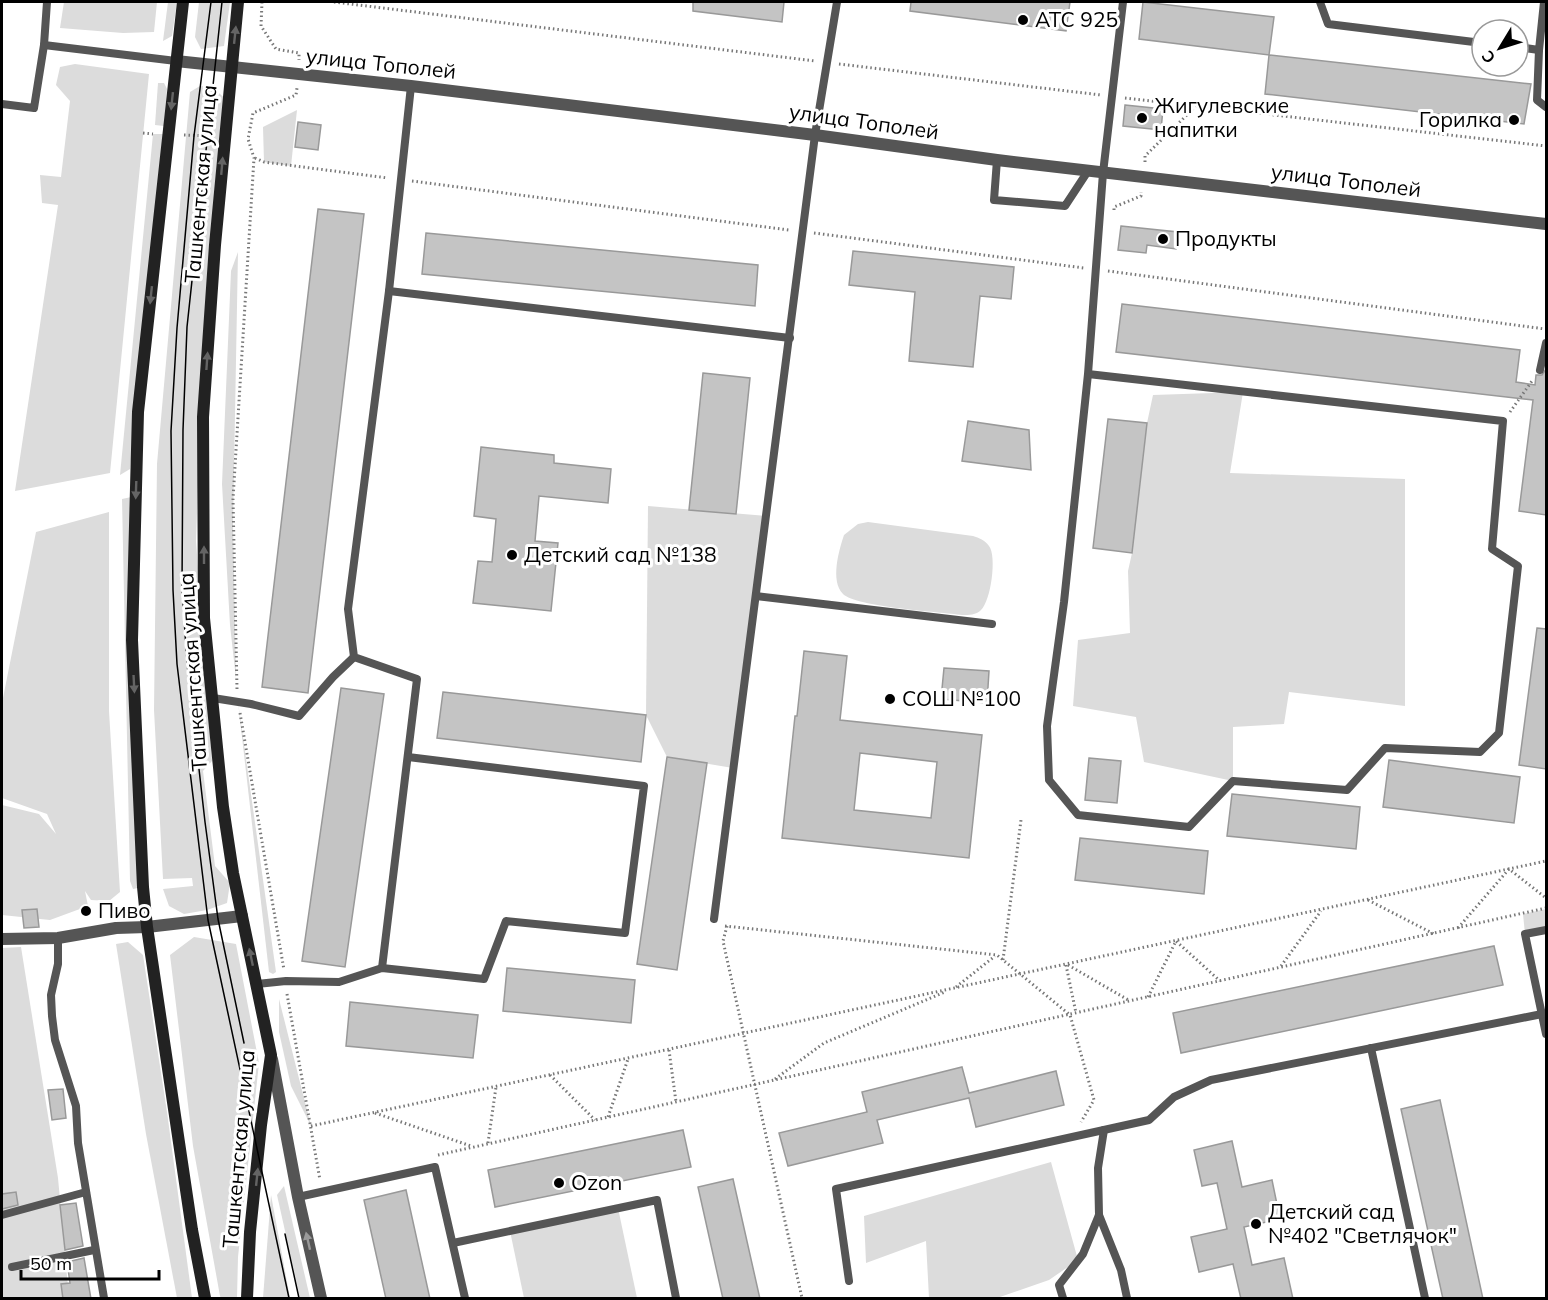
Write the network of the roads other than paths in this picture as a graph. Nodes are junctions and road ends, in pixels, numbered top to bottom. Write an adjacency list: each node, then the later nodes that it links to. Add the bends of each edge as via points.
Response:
1 (47, 2): 9 (lane)
2 (183, 2): 12 (main road, Ташкентская улица)
3 (238, 2): 13 (main road, Ташкентская улица, one-way to 3)
4 (837, 2): 17 (lane)
5 (1123, 2): 20 (lane)
6 (1320, 2): 8 (lane, via 1328,24)
7 (1544, 2): 11 (lane)
8 (1470, 42)
9 (44, 45): 12 (lane); 15 (lane, via 34,108)
10 (1530, 49): 11 (lane)
11 (1539, 50): 16 (lane, via 1537,100)
12 (176, 61): 13 (street, улица Тополей); 34 (main road, Ташкентская улица, one-way to 34, via 138,412 132,628)
13 (231, 68): 14 (street, улица Тополей); 30 (main road, Ташкентская улица, one-way to 13, via 204,618 203,417)
14 (411, 86): 17 (street, улица Тополей); 22 (lane)
15 (2, 104)
16 (1546, 107)
17 (815, 135): 18 (street, улица Тополей); 23 (lane)
18 (997, 160): 19 (street, улица Тополей); 19 (lane, via 994,200 1065,206)
19 (1088, 171): 20 (street, улица Тополей)
20 (1103, 172): 21 (street, улица Тополей); 26 (lane)
21 (1546, 224)
22 (389, 291): 23 (lane); 29 (lane, via 348,609)
23 (789, 338): 27 (lane)
24 (1546, 343): 25 (lane)
25 (1540, 370)
26 (1088, 374): 26 (lane, via 1047,726 1049,780 1078,815 1189,827 1233,781 1347,790 1385,748 1480,752 1499,733 1518,566 1492,549 1503,422)
27 (756, 596): 28 (lane); 33 (lane)
28 (992, 624)
29 (354, 657): 30 (lane, via 299,716); 31 (lane, via 417,679)
30 (213, 698): 32 (main road, Ташкентская улица, via 223,807)
31 (408, 757): 38 (lane); 38 (lane, via 644,786 625,933 506,921 484,979)
32 (242, 916): 34 (street); 39 (main road, Ташкентская улица, one-way to 32)
33 (714, 919)
34 (147, 927): 36 (street); 54 (main road, Ташкентская улица)
35 (1546, 930): 40 (lane, via 1525,934)
36 (58, 938): 37 (street); 45 (lane, via 52,1016 76,1106)
37 (2, 939)
38 (382, 968): 39 (lane, via 339,982)
39 (257, 984): 43 (main road, Ташкентская улица)
40 (1542, 1014): 41 (lane); 42 (lane)
41 (1546, 1034)
42 (1371, 1047): 44 (lane, via 1211,1080 1174,1097 1149,1120); 61 (lane)
43 (271, 1055): 46 (street); 55 (main road, Ташкентская улица, one-way to 43, via 250,1232)
44 (1104, 1130): 48 (lane, via 1098,1168); 52 (lane, via 836,1189)
45 (86, 1192): 47 (lane); 50 (lane)
46 (298, 1197): 49 (lane, via 435,1167); 56 (street, one-way to 46)
47 (2, 1215)
48 (1100, 1215): 59 (lane, via 1083,1254 1059,1285); 60 (lane, via 1121,1270)
49 (453, 1243): 57 (lane); 58 (lane, via 657,1200)
50 (94, 1250): 51 (lane); 53 (lane)
51 (12, 1267)
52 (849, 1281)
53 (104, 1299)
54 (205, 1299)
55 (247, 1299)
56 (321, 1299)
57 (465, 1299)
58 (676, 1299)
59 (1063, 1299)
60 (1126, 1299)
61 (1425, 1299)

